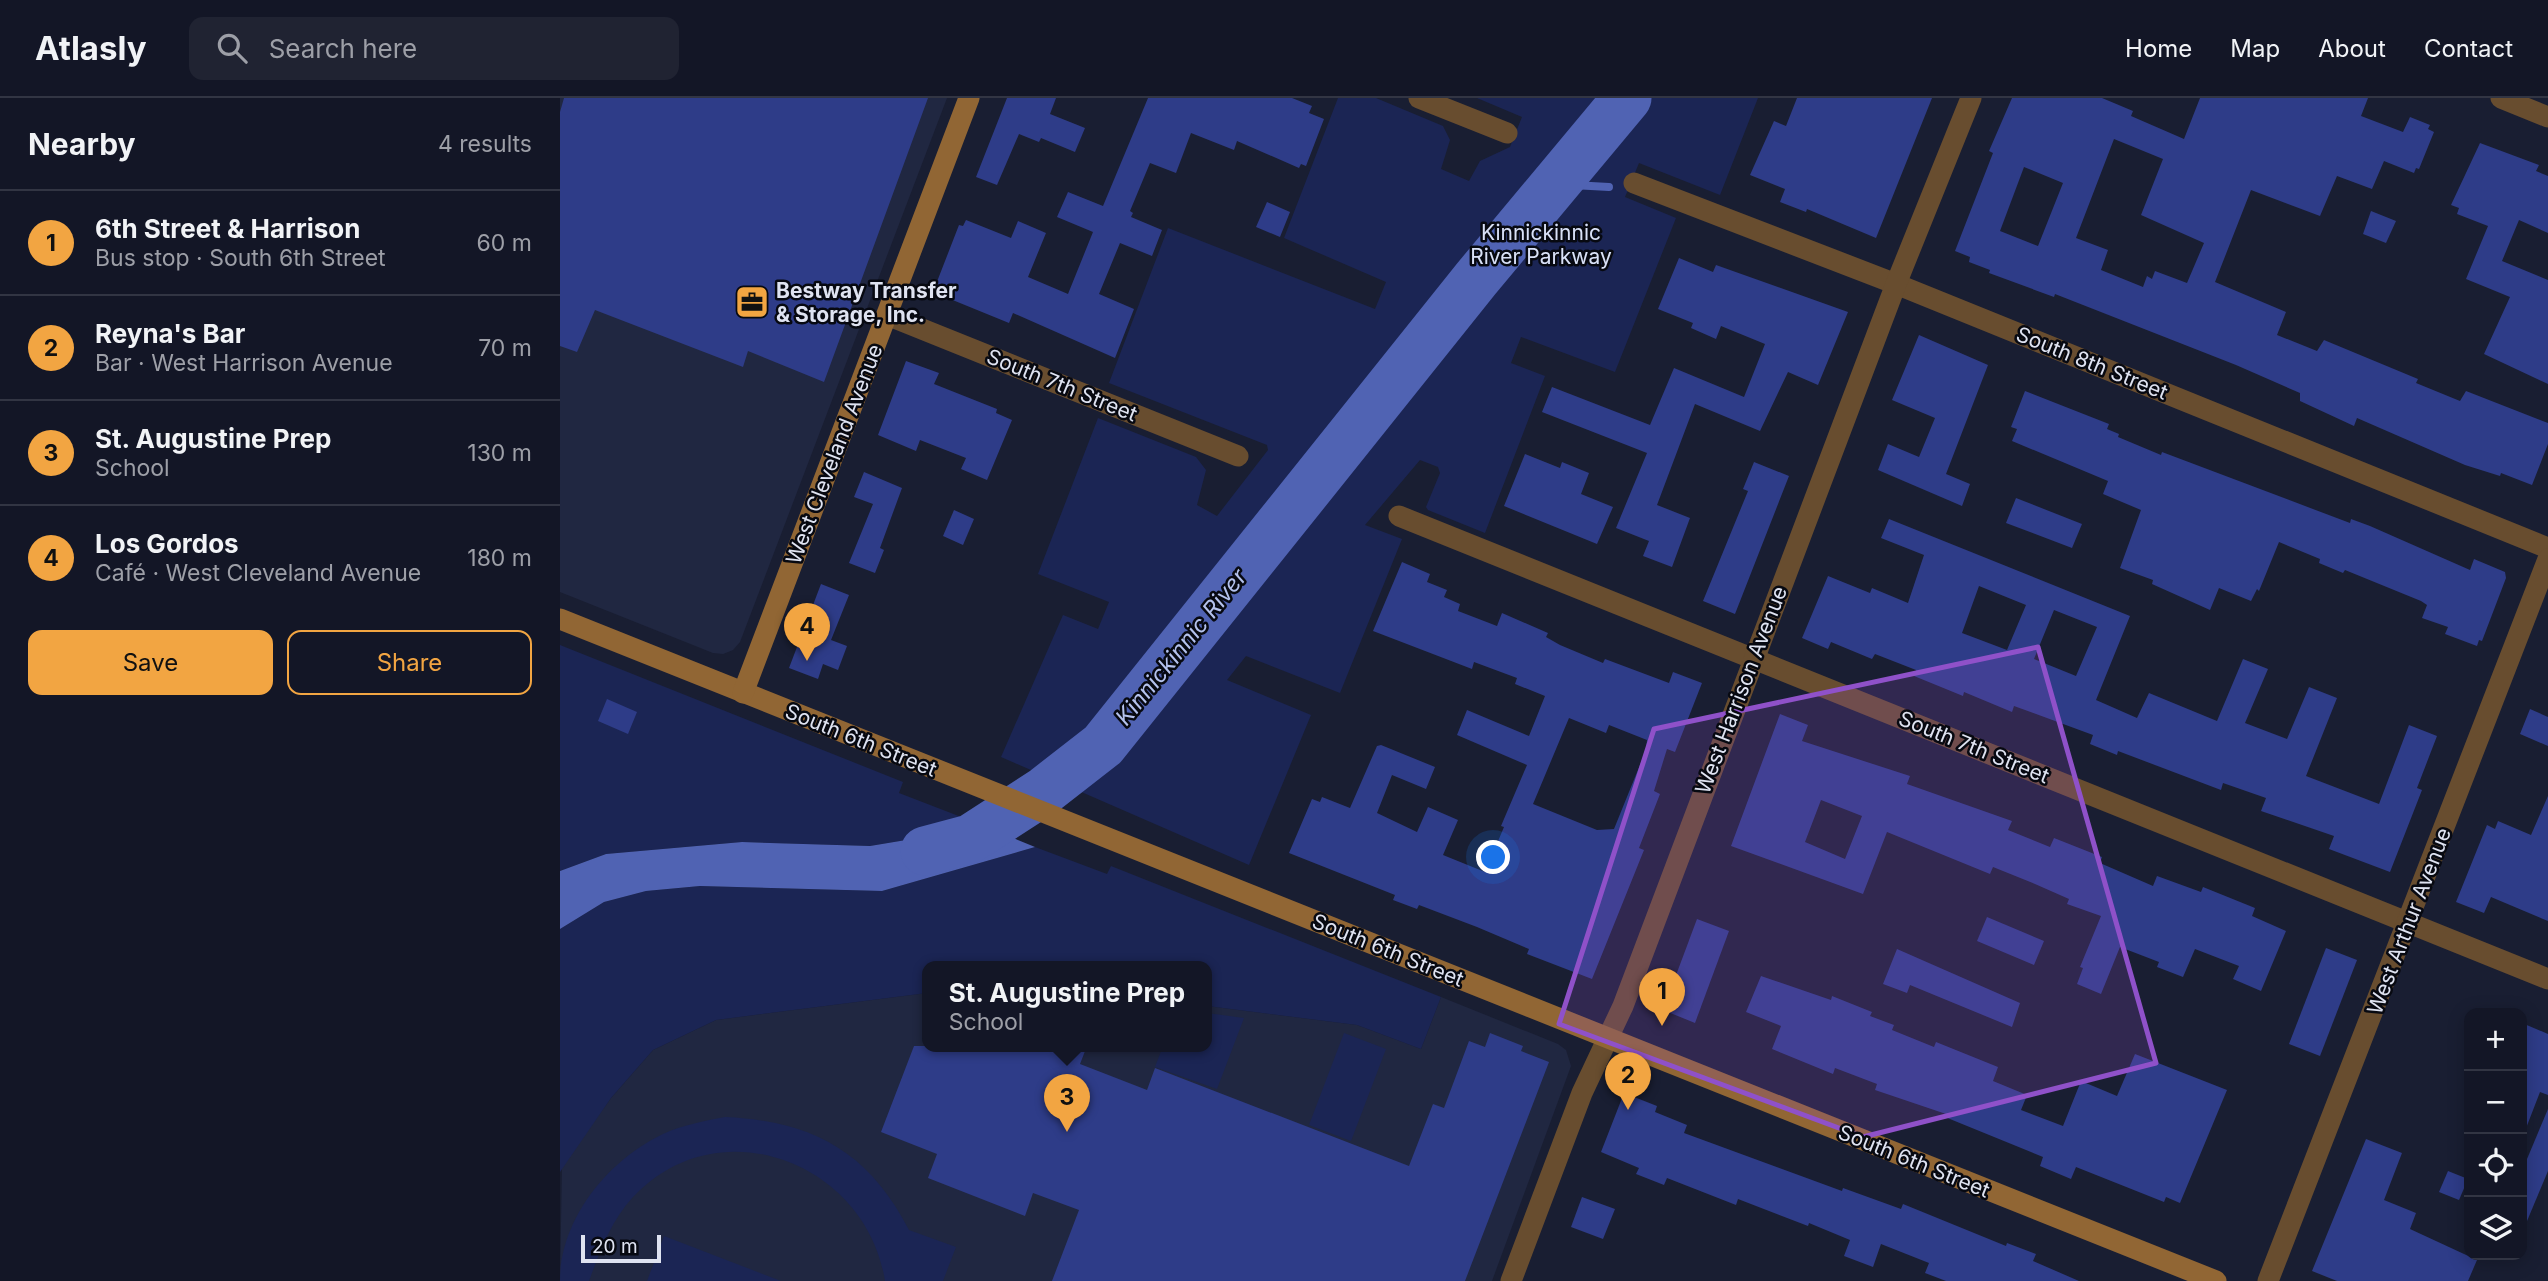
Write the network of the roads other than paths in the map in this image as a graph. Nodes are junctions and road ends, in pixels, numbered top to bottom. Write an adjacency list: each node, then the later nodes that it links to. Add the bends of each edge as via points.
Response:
1 (969, 98): 9 (street, West Cleveland Avenue)
2 (1419, 98): 6 (street)
3 (1971, 98): 8 (street, West Harrison Avenue)
4 (2501, 98): 5 (street)
5 (2548, 117)
6 (1507, 133)
7 (1634, 183): 8 (street, South 8th Street)
8 (1896, 284): 12 (street, South 8th Street); 15 (street, West Harrison Avenue)
9 (887, 315): 10 (street, South 7th Street); 16 (street, West Cleveland Avenue)
10 (1238, 456)
11 (1399, 516): 15 (street, South 7th Street)
12 (2548, 548)
13 (2548, 559): 17 (street, West Arthur Avenue)
14 (560, 619): 16 (street, South 6th Street)
15 (1752, 658): 17 (street, South 7th Street); 19 (street, West Harrison Avenue, via 1623,1006)
16 (743, 693): 19 (street, South 6th Street)
17 (2409, 922): 18 (street, South 7th Street); 22 (street, West Arthur Avenue)
18 (2548, 979)
19 (1607, 1038): 20 (street, West Harrison Avenue); 21 (street, South 6th Street)
20 (1511, 1281)
21 (2216, 1281)
22 (2268, 1281)

